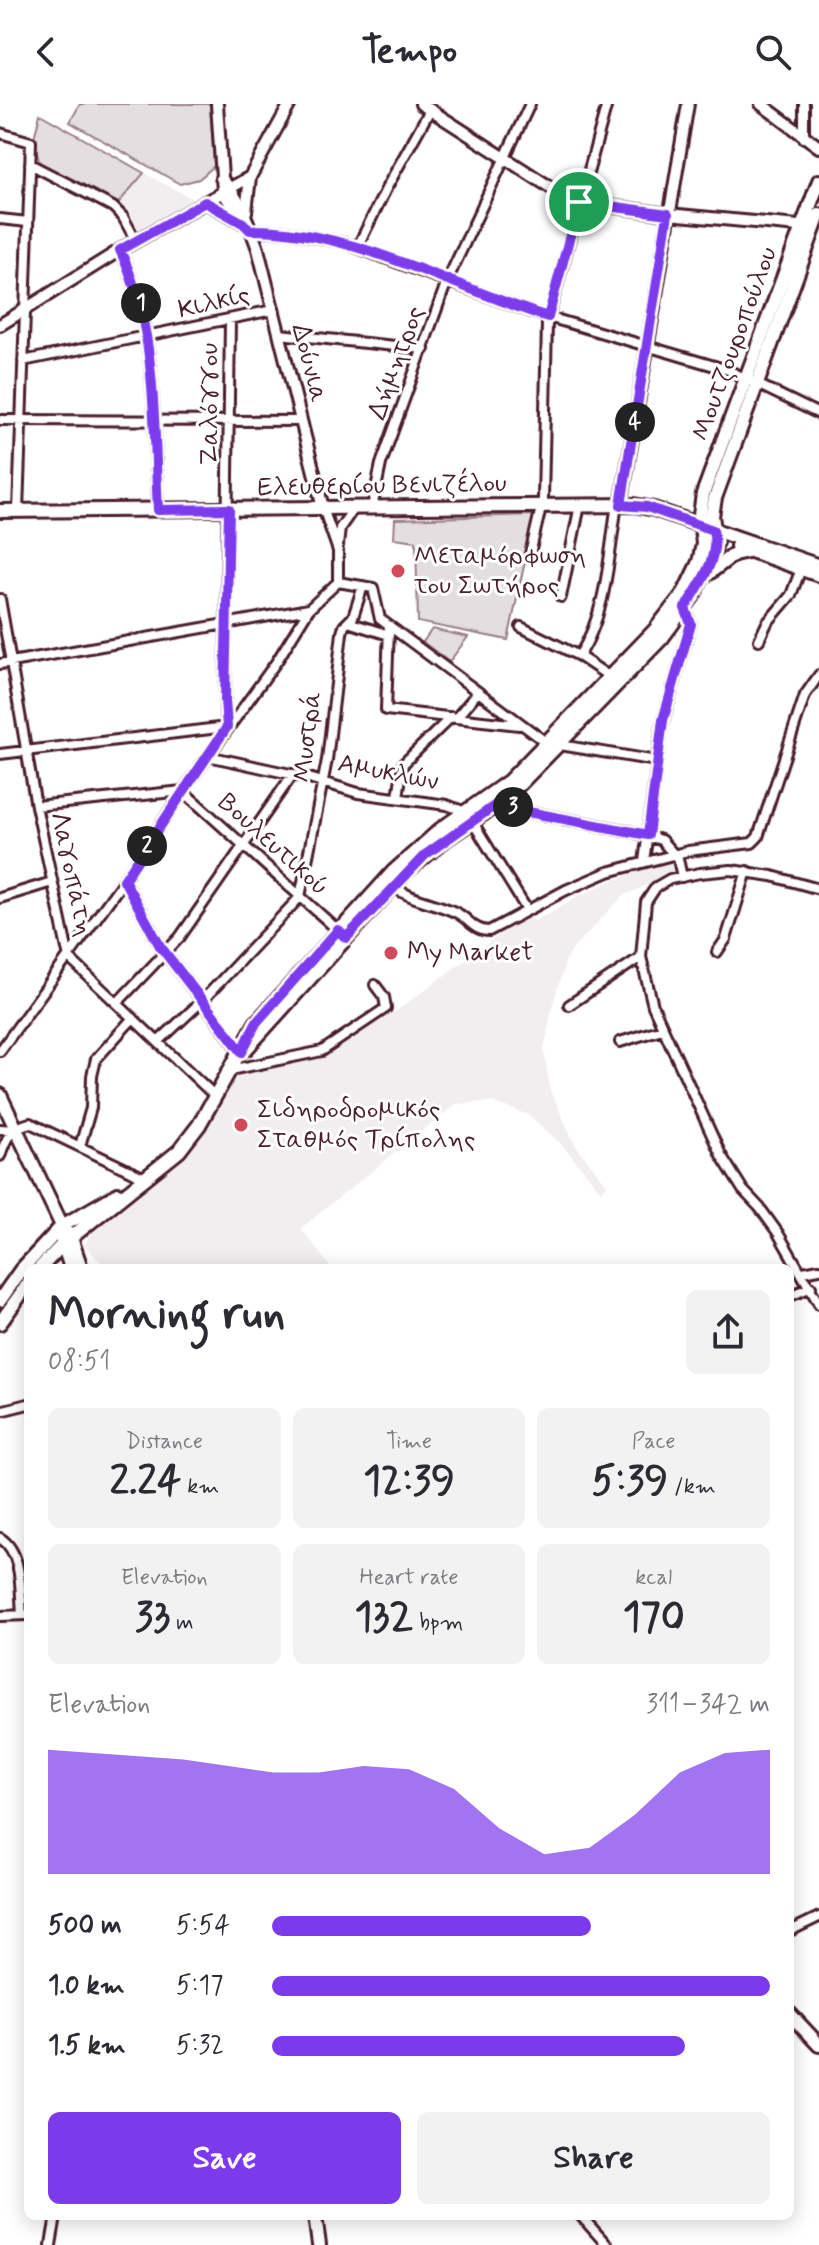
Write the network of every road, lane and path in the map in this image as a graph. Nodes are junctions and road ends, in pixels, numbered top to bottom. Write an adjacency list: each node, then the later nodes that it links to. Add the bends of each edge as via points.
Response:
1 (217, 104): 16 (street, Δούνια, via 221,178)
2 (290, 104): 14 (street)
3 (530, 104): 12 (street, Δήμητρος)
4 (607, 104): 18 (street)
5 (688, 104): 19 (street)
6 (761, 104): 10 (street)
7 (804, 104): 10 (street)
8 (426, 107): 12 (street); 26 (street)
9 (0, 133): 13 (street, via 31,142)
10 (804, 138): 11 (street)
11 (819, 147)
12 (505, 157): 18 (street); 28 (street, Δήμητρος)
13 (30, 164): 22 (street); 25 (street, via 113,207)
14 (250, 177): 16 (street); 23 (street)
15 (819, 181): 24 (main road, Μουτζουροπούλου)
16 (227, 190): 17 (street); 23 (street, Δούνια)
17 (205, 202): 23 (street); 25 (street)
18 (579, 202): 19 (street); 31 (street)
19 (668, 214): 24 (street); 36 (street)
20 (819, 215): 24 (main road, Μουτζουροπούλου)
21 (0, 219): 22 (street)
22 (28, 222): 29 (street)
23 (247, 224): 26 (street); 30 (street, Δούνια)
24 (808, 227): 39 (main road, Μουτζουροπούλου)
25 (136, 241): 27 (street)
26 (357, 248): 28 (street)
27 (120, 250): 29 (street); 35 (street, via 136,287)
28 (447, 281): 31 (street); 37 (street, Δήμητρος)
29 (25, 310): 33 (street); 38 (street)
30 (273, 310): 32 (street, Κιλκίς); 34 (street, Δούνια)
31 (548, 317): 36 (street); 49 (street)
32 (230, 320): 35 (street, Κιλκίς); 44 (street, Ζαλόγγου)
33 (0, 325)
34 (279, 334): 37 (street); 45 (street, Δούνια)
35 (148, 338): 38 (street, Κιλκίς); 43 (street)
36 (647, 345): 39 (street); 48 (street)
37 (424, 349): 52 (street, Δήμητρος, via 381,464)
38 (23, 361): 42 (street)
39 (751, 380): 40 (street); 46 (main road, Μουτζουροπούλου); 58 (main road, Μουτζουροπούλου)
40 (819, 414)
41 (0, 420): 42 (street)
42 (21, 420): 43 (street); 56 (street)
43 (153, 421): 44 (street); 54 (street)
44 (229, 421): 45 (street); 53 (street, Ζαλόγγου)
45 (301, 421): 50 (street, Δούνια)
46 (703, 494): 57 (main road, via 694,508); 58 (main road, Μουτζουροπούλου)
47 (580, 505): 48 (main road, Ελευθερίου Βενιζέλου); 49 (main road, Ελευθερίου Βενιζέλου); 68 (street)
48 (619, 505): 57 (main road); 58 (main road); 77 (street, via 597,614)
49 (542, 506): 52 (main road, Ελευθερίου Βενιζέλου); 61 (street)
50 (323, 508): 51 (main road, Ελευθερίου Βενιζέλου); 53 (main road, Ελευθερίου Βενιζέλου); 59 (street)
51 (354, 508): 52 (main road, Ελευθερίου Βενιζέλου); 59 (street, via 340,528)
52 (372, 508)
53 (229, 509): 54 (main road, Ελευθερίου Βενιζέλου); 73 (street, Ζαλόγγου)
54 (158, 510): 56 (main road, Ελευθερίου Βενιζέλου)
55 (0, 511): 56 (main road, Ελευθερίου Βενιζέλου)
56 (18, 511)
57 (668, 514): 58 (main road)
58 (708, 532): 60 (main road); 62 (main road); 65 (main road, via 715,551); 81 (main road, via 684,593)
59 (338, 551): 66 (street)
60 (749, 551): 63 (main road); 65 (main road, via 726,559)
61 (529, 558)
62 (819, 566)
63 (801, 569): 64 (main road); 76 (street, via 791,595)
64 (819, 575)
65 (701, 581): 70 (main road)
66 (338, 582): 67 (street); 71 (street)
67 (368, 587): 72 (street, Μυστρά); 75 (street)
68 (561, 597)
69 (0, 599): 78 (street, Λαγοπάτη)
70 (685, 608): 86 (main road, via 662,638); 90 (street, via 691,624 663,720)
71 (309, 609): 73 (street); 85 (street)
72 (348, 622): 75 (street); 92 (street, Μυστρά, via 339,651)
73 (227, 623): 78 (street); 85 (street, Ζαλόγγου)
74 (521, 627): 77 (street)
75 (389, 631): 82 (street); 83 (street, via 386,710)
76 (759, 640)
77 (579, 656): 81 (street)
78 (12, 662): 79 (street); 87 (street, Λαγοπάτη)
79 (0, 664)
80 (819, 675): 100 (street, via 805,695 756,841)
81 (610, 677): 86 (main road)
82 (478, 692): 83 (street); 84 (street)
83 (453, 717): 84 (street); 94 (street, via 403,764)
84 (520, 725): 86 (street)
85 (227, 727): 87 (street); 89 (street)
86 (554, 744): 90 (street); 95 (main road)
87 (27, 751): 88 (street); 96 (street, Λαγοπάτη)
88 (0, 754)
89 (208, 756): 91 (street, Αμυκλών); 93 (street)
90 (657, 761): 98 (street)
91 (293, 774): 92 (street, Αμυκλών); 99 (street)
92 (323, 782): 94 (street, Αμυκλών); 108 (street, Μυστρά)
93 (183, 791): 96 (street, Βουλευτικού); 99 (street, Βουλευτικού); 104 (street)
94 (398, 797): 97 (street, Αμυκλών, via 447,805)
95 (497, 797): 97 (main road); 98 (street, via 528,812)
96 (36, 806): 105 (street, Λαγοπάτη)
97 (469, 817): 106 (main road); 110 (street); 111 (main road, via 419,847)
98 (648, 835): 100 (street); 101 (street)
99 (244, 847): 108 (street, Βουλευτικού); 113 (street)
100 (675, 854): 101 (street); 103 (street)
101 (644, 862): 110 (street, via 587,880)
102 (747, 871): 103 (street); 107 (street); 112 (street)
103 (682, 877): 114 (street, via 661,883 648,897)
104 (124, 880): 113 (street); 115 (street)
105 (52, 882): 109 (street); 115 (street, Λαγοπάτη)
106 (393, 886): 110 (street, via 404,895 457,913 482,931); 111 (main road)
107 (819, 889)
108 (300, 897): 111 (street, Βουλευτικού); 117 (street)
109 (0, 898)
110 (527, 910)
111 (342, 934): 125 (main road)
112 (717, 952)
113 (165, 953): 117 (street); 118 (street)
114 (641, 957): 119 (street); 121 (street)
115 (69, 958): 118 (street, Λαγοπάτη); 124 (street)
116 (375, 985): 126 (street, via 386,1008 331,1047)
117 (202, 1001): 122 (street); 125 (street)
118 (117, 1003): 120 (street, Λαγοπάτη)
119 (569, 1005)
120 (133, 1018): 122 (street, Λαγοπάτη); 131 (street, via 96,1059)
121 (662, 1029): 123 (street); 142 (street, via 721,1155)
122 (159, 1041): 128 (street, Λαγοπάτη)
123 (620, 1042)
124 (0, 1051)
125 (242, 1052): 126 (main road)
126 (231, 1070): 128 (main road)
127 (0, 1095): 130 (main road)
128 (216, 1097): 133 (main road, via 179,1151)
129 (0, 1129): 130 (street)
130 (16, 1130): 131 (street, via 30,1123); 132 (street, via 6,1136); 134 (main road)
131 (80, 1146): 133 (street)
132 (0, 1156)
133 (145, 1178): 134 (main road); 135 (main road)
134 (62, 1226): 135 (main road); 136 (main road)
135 (67, 1241): 137 (main road); 138 (main road); 139 (main road)
136 (27, 1264)
137 (44, 1264)
138 (70, 1264)
139 (79, 1264)
140 (24, 1267): 146 (main road)
141 (819, 1269): 142 (street)
142 (803, 1272): 143 (street)
143 (811, 1287): 145 (street); 147 (street)
144 (24, 1290): 148 (main road)
145 (794, 1294)
146 (0, 1300)
147 (819, 1304)
148 (0, 1323)
149 (24, 1405): 150 (street)
150 (0, 1411)
151 (0, 1538): 152 (street, via 16,1558)
152 (24, 1609)
153 (24, 1615): 154 (street)
154 (0, 1616)
155 (819, 1917): 156 (street)
156 (794, 1929)
157 (794, 2018): 158 (main road)
158 (819, 2045)
159 (55, 2220): 162 (street)
160 (316, 2220): 163 (main road)
161 (585, 2220): 164 (street)
162 (51, 2245)
163 (319, 2245)
164 (607, 2245)

